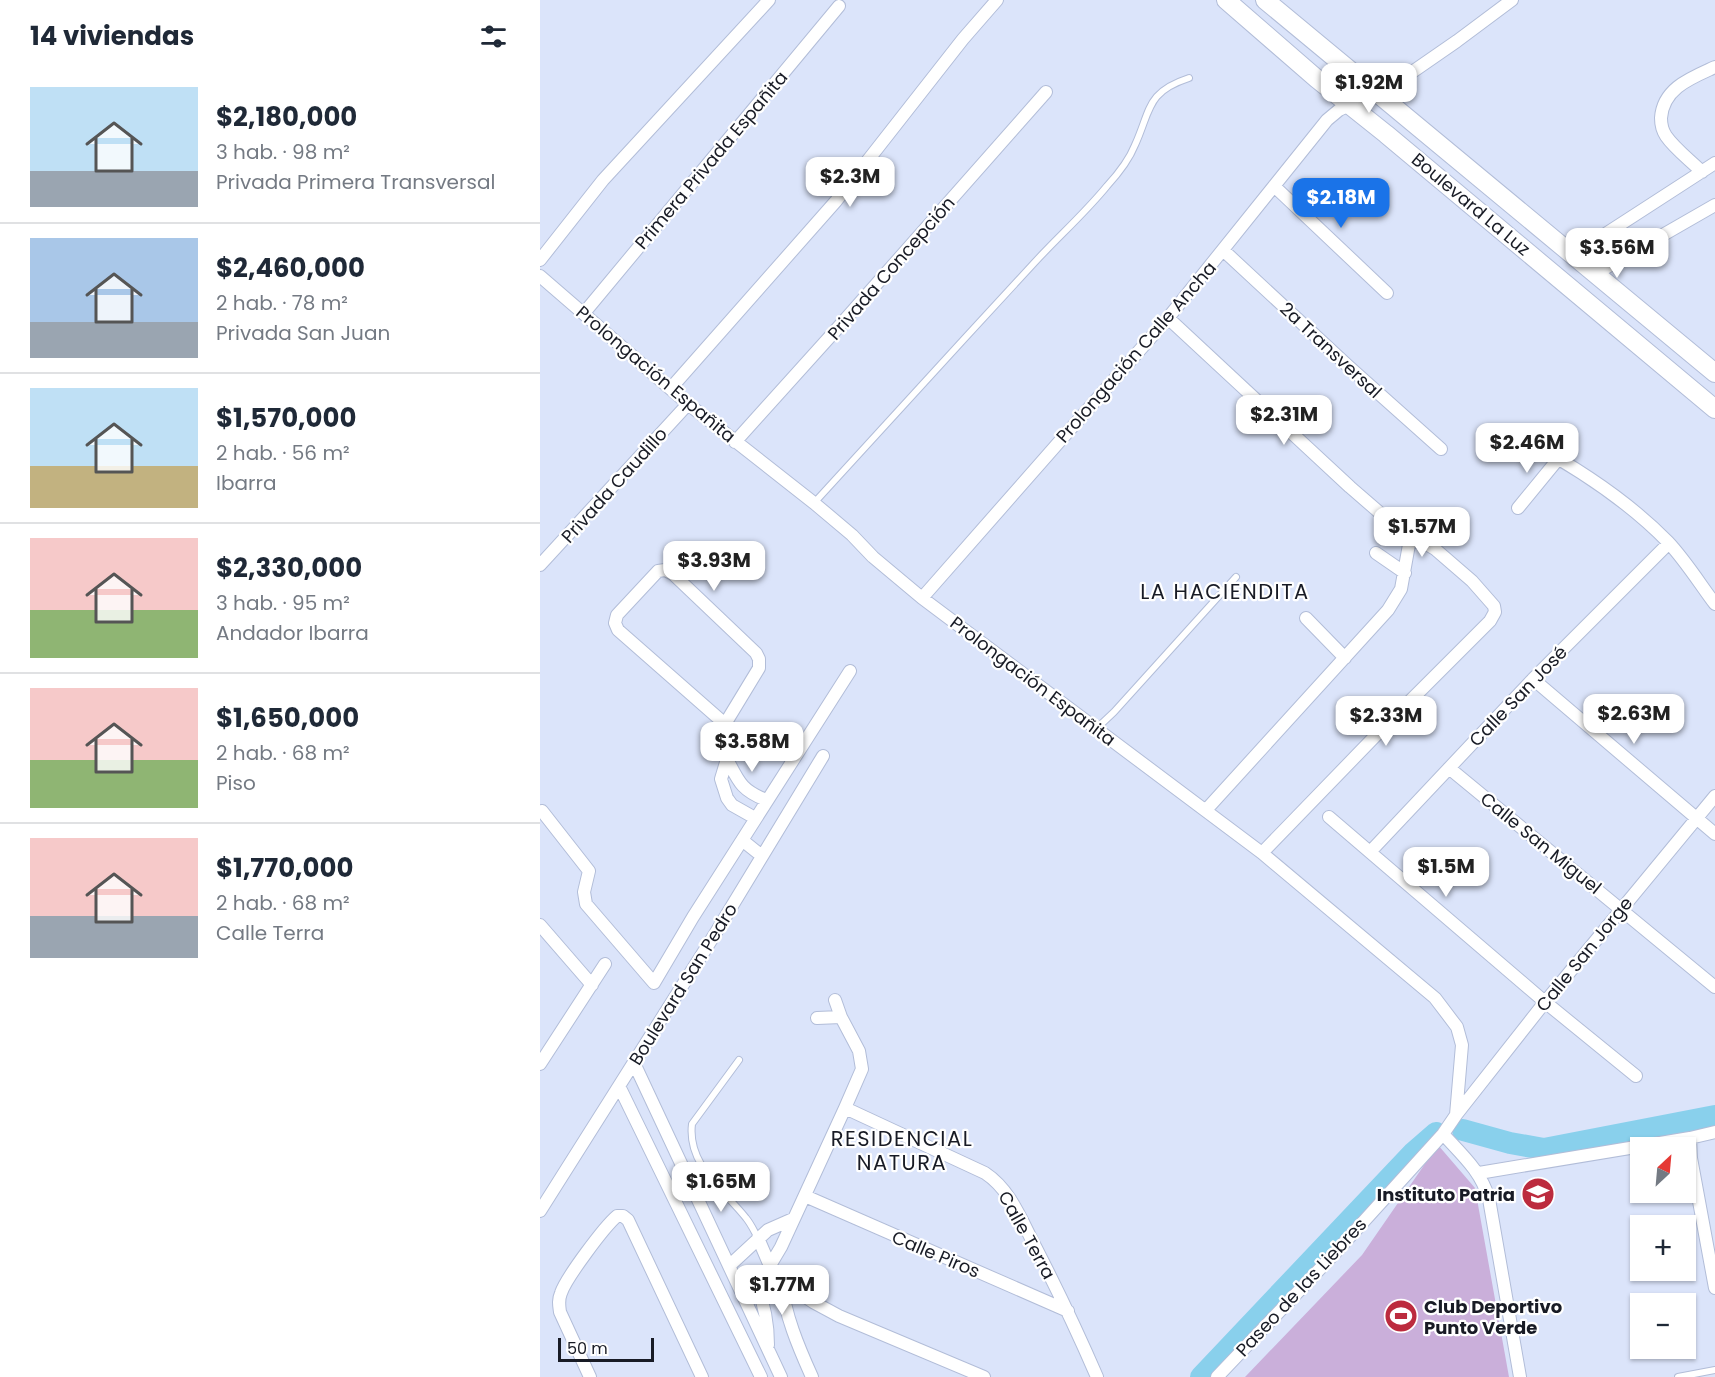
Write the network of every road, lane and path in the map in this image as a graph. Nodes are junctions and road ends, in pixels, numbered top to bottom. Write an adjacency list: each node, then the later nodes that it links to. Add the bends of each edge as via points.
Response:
1 (770, 0): 18 (street, via 603,180)
2 (998, 0): 25 (street, via 836,201)
3 (1226, 0): 11 (main road, Boulevard La Luz)
4 (1264, 0): 10 (main road, Boulevard La Luz)
5 (1512, 0): 10 (street, Prolongación Calle Ancha)
6 (839, 6): 22 (street, Primera Privada Españita)
7 (1715, 67): 13 (street, via 1672,90 1662,112 1665,135)
8 (1189, 78): 32 (lane, via 1161,92 1145,116 1128,159 1109,185)
9 (1046, 92): 28 (street, Privada Concepción)
10 (1379, 94): 11 (street, Prolongación Calle Ancha); 17 (main road, Boulevard La Luz)
11 (1350, 105): 14 (street, Prolongación Calle Ancha, via 1328,120); 27 (main road, Boulevard La Luz)
12 (1715, 163): 13 (street)
13 (1702, 172): 17 (street)
14 (1274, 186): 16 (street, Prolongación Calle Ancha); 21 (street)
15 (1715, 205): 19 (street)
16 (1223, 250): 23 (street, Prolongación Calle Ancha); 30 (street, 2a Transversal)
17 (1573, 255): 19 (main road, Boulevard La Luz)
18 (540, 260)
19 (1595, 274): 24 (main road, Boulevard La Luz)
20 (540, 276): 22 (street, Prolongación Españita)
21 (1387, 293)
22 (584, 313): 25 (street, Prolongación Españita)
23 (1168, 318): 34 (street, via 1341,479); 40 (street, Prolongación Calle Ancha)
24 (1715, 373)
25 (671, 388): 26 (street, Prolongación Españita)
26 (688, 404): 28 (street, Prolongación Españita); 37 (street, Privada Caudillo)
27 (1715, 409)
28 (735, 442): 32 (street, Prolongación Españita)
29 (1529, 442): 31 (street)
30 (1441, 449)
31 (1559, 458): 33 (street); 35 (street, via 1625,504)
32 (814, 503): 40 (street, Prolongación Españita)
33 (1518, 508)
34 (1415, 540): 38 (street); 61 (street, via 1436,549 1472,581 1495,612)
35 (1669, 543): 41 (street); 45 (street, Calle San José)
36 (1376, 553): 38 (street)
37 (540, 566)
38 (1405, 573): 43 (street, via 1397,598)
39 (1236, 577): 47 (lane)
40 (922, 598): 47 (street, Prolongación Españita)
41 (1715, 604)
42 (1306, 618): 43 (street)
43 (1345, 658): 53 (street)
44 (850, 671): 52 (street, Boulevard San Pedro)
45 (1533, 679): 50 (street, Calle San José); 57 (street)
46 (725, 724): 46 (street, via 759,668 759,659 673,573 658,571 617,615 618,630); 49 (street)
47 (1097, 728): 53 (street, Prolongación Españita)
48 (823, 756): 62 (street, Boulevard San Pedro)
49 (727, 759): 52 (street, via 740,784); 56 (street, via 721,779 727,798)
50 (1449, 768): 60 (street, Calle San José); 63 (street, Calle San Miguel)
51 (1715, 796): 57 (street, Calle San Jorge)
52 (766, 800): 56 (street, Boulevard San Pedro)
53 (1206, 810): 61 (street, Prolongación Españita)
54 (542, 811): 59 (street, Boulevard San Pedro, via 589,871 584,892 586,904 654,983)
55 (1329, 817): 60 (street)
56 (755, 818): 59 (street, Boulevard San Pedro)
57 (1696, 819): 58 (street); 63 (street, Calle San Jorge)
58 (1715, 834)
59 (742, 840): 62 (street)
60 (1370, 852): 69 (street)
61 (1262, 854): 78 (street, Prolongación Españita, via 1435,998 1447,1013 1457,1027 1462,1045)
62 (762, 855): 73 (street, Boulevard San Pedro)
63 (1621, 909): 67 (street, Calle San Miguel); 69 (street, Calle San Jorge)
64 (540, 925): 66 (street)
65 (605, 964): 66 (street)
66 (592, 984): 74 (street)
67 (1715, 987)
68 (835, 1000): 70 (street)
69 (1545, 1002): 75 (street); 78 (street, Calle San Jorge)
70 (841, 1017): 71 (street); 77 (street, via 862,1060 862,1069)
71 (817, 1018)
72 (739, 1060): 90 (lane, via 692,1124 691,1136 694,1149 716,1186 735,1204)
73 (634, 1063): 76 (street, Boulevard San Pedro); 86 (street)
74 (540, 1064)
75 (1636, 1076)
76 (619, 1086): 87 (street, Boulevard San Pedro); 88 (street)
77 (845, 1108): 85 (street); 97 (street, Calle Terra, via 996,1180)
78 (1456, 1115): 80 (street, Paseo de las Liebres)
79 (1709, 1133): 81 (street)
80 (1443, 1134): 83 (street); 107 (street, Paseo de las Liebres)
81 (1694, 1137)
82 (1630, 1148): 83 (street)
83 (1479, 1173): 108 (street, via 1490,1199)
84 (1696, 1185): 95 (street)
85 (805, 1196): 89 (street); 97 (street, Calle Piros)
86 (700, 1205): 88 (street); 91 (street)
87 (540, 1211)
88 (682, 1214): 102 (street)
89 (793, 1219): 90 (street); 92 (street)
90 (758, 1238): 91 (street); 92 (street)
91 (729, 1266): 96 (street)
92 (770, 1266): 93 (street); 94 (street)
93 (781, 1281): 104 (street, via 788,1317); 105 (street, via 839,1316)
94 (758, 1286): 96 (street); 98 (street, via 767,1319)
95 (1715, 1288)
96 (747, 1304): 98 (street)
97 (1068, 1311): 106 (street, Calle Terra)
98 (769, 1352): 103 (street)
99 (1715, 1370): 109 (lane)
100 (590, 1377): 101 (street, via 558,1302 565,1284 617,1216 628,1220)
101 (702, 1377)
102 (761, 1377)
103 (781, 1377)
104 (812, 1377)
105 (984, 1377)
106 (1097, 1377)
107 (1217, 1377)
108 (1520, 1377)
109 (1678, 1377)

